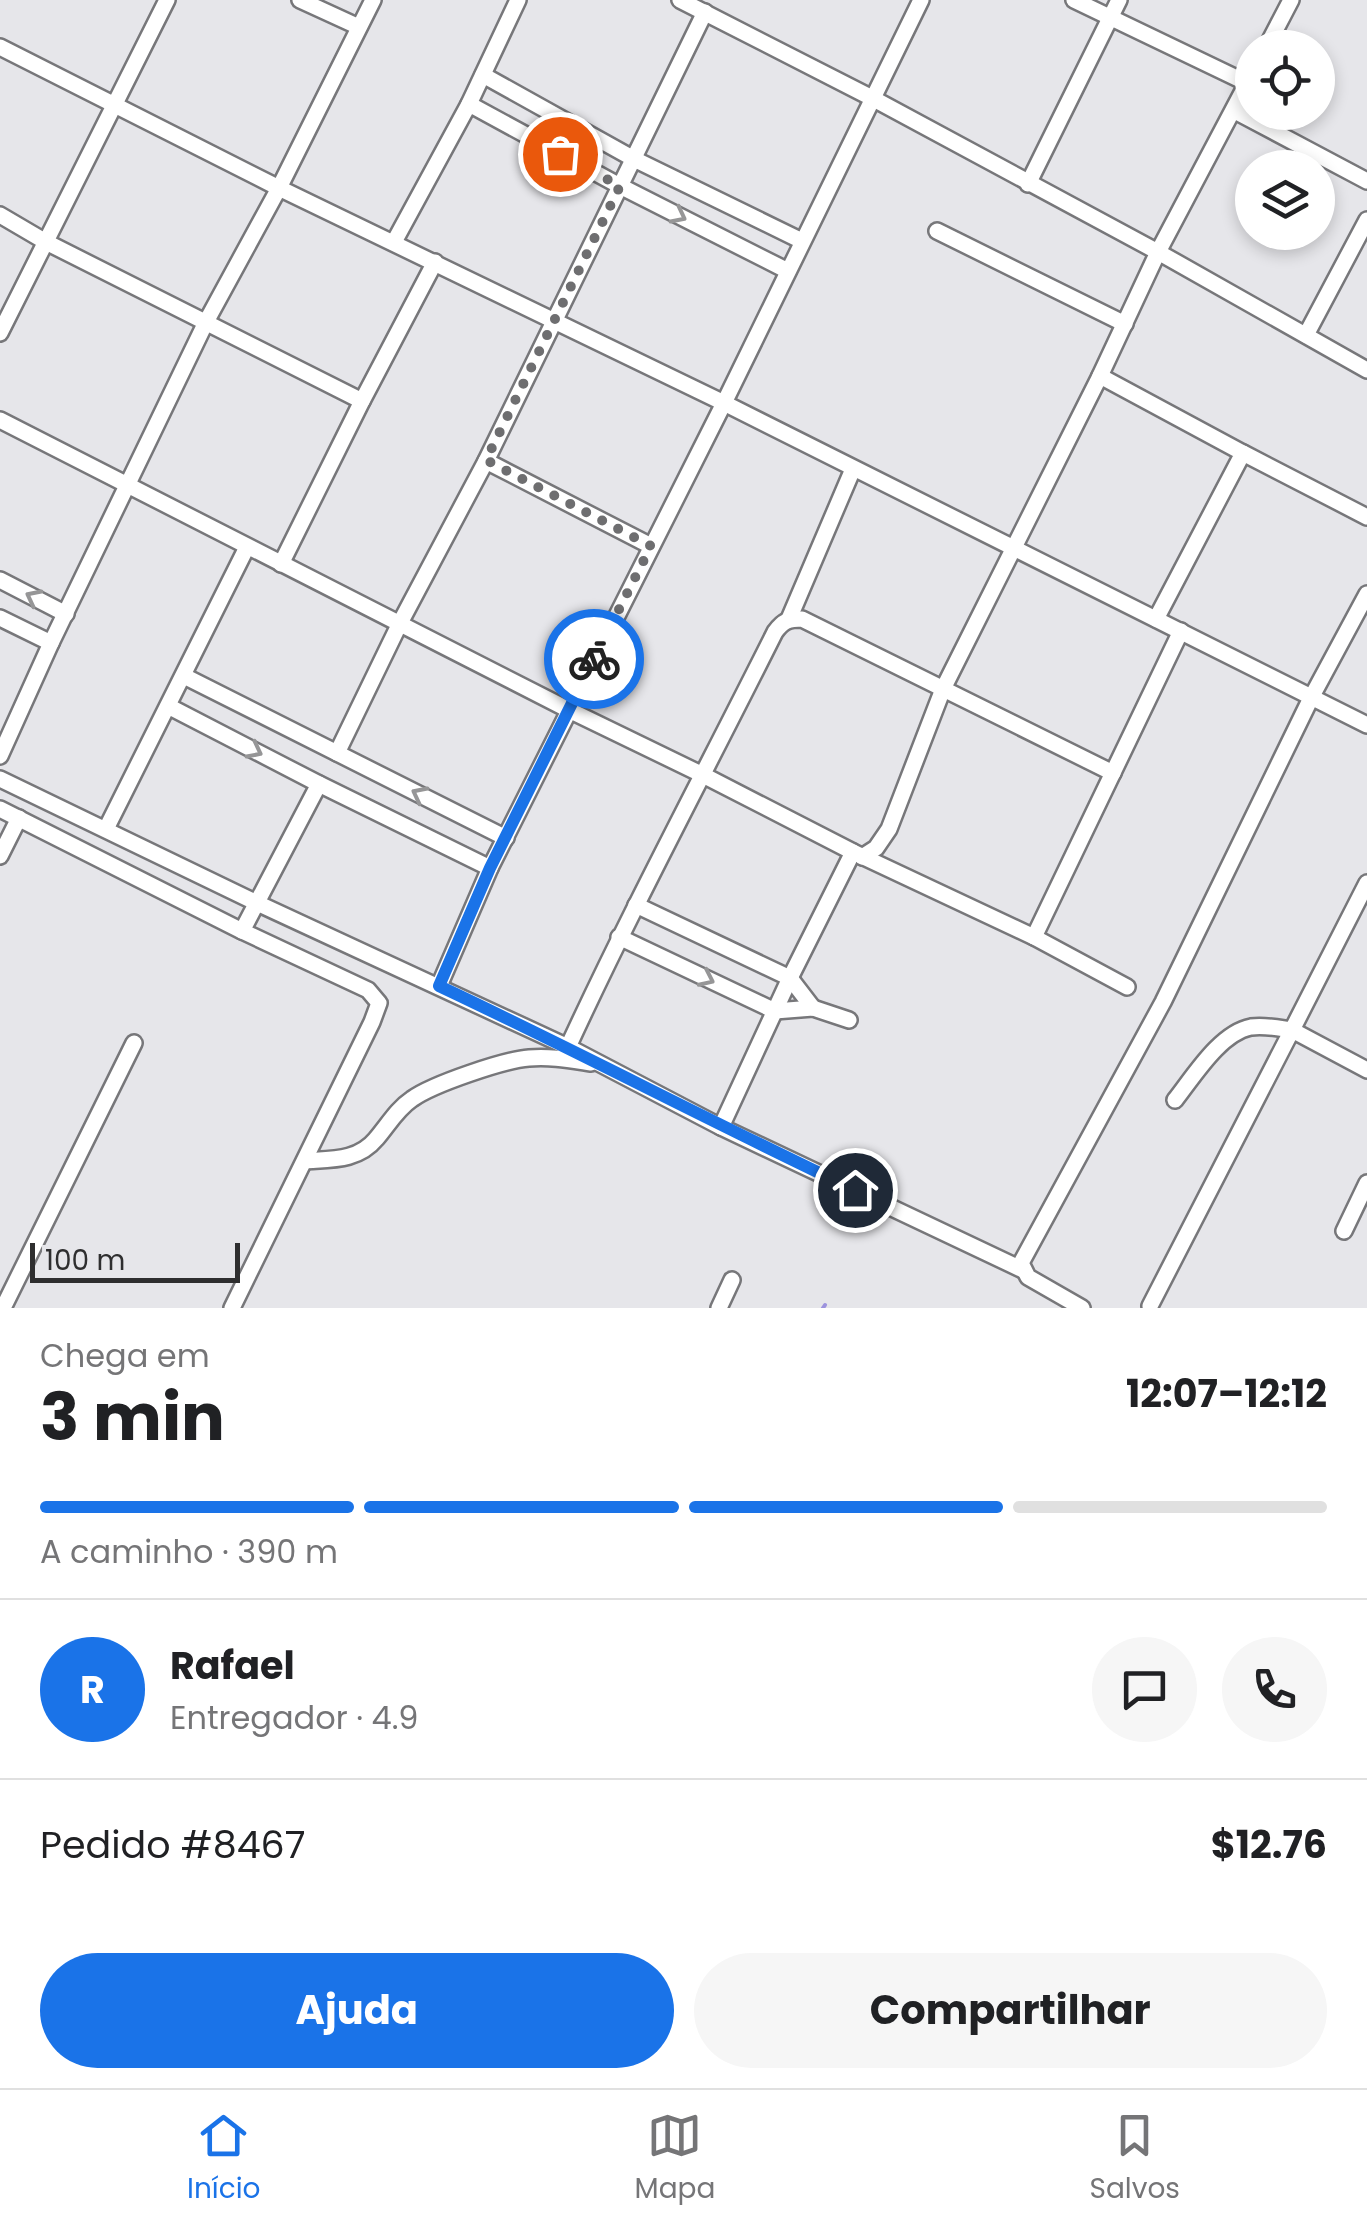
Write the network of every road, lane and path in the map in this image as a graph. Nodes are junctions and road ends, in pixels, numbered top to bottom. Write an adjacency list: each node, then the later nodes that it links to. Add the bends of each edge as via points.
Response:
1 (167, 0): 19 (street)
2 (300, 0): 12 (street)
3 (373, 0): 12 (street)
4 (518, 0): 16 (street)
5 (680, 0): 10 (street)
6 (921, 0): 17 (street)
7 (1074, 0): 11 (street)
8 (1119, 0): 11 (street)
9 (1292, 0): 13 (street)
10 (706, 12): 17 (street); 22 (street)
11 (1110, 17): 15 (street); 24 (street)
12 (359, 27): 26 (street)
13 (1276, 30)
14 (0, 47): 19 (street)
15 (1235, 71)
16 (482, 76): 18 (street); 22 (street)
17 (872, 98): 24 (street); 30 (street)
18 (469, 104): 25 (street); 32 (street)
19 (116, 105): 26 (street); 31 (street)
20 (1235, 111): 33 (street)
21 (1271, 130): 23 (street)
22 (634, 158): 25 (street); 30 (street)
23 (1367, 180)
24 (1028, 184): 33 (street)
25 (620, 186): 35 (street, one-way to 35); 37 (street)
26 (279, 188): 32 (street); 36 (street)
27 (0, 215): 31 (street)
28 (1367, 220): 40 (street)
29 (937, 231): 38 (street)
30 (802, 241): 35 (street)
31 (46, 242): 36 (street); 39 (street)
32 (394, 242): 34 (street)
33 (1158, 252): 38 (street); 40 (street)
34 (436, 262): 37 (street); 43 (street)
35 (788, 271): 44 (street)
36 (206, 322): 43 (street); 49 (street)
37 (553, 322): 44 (street); 47 (street)
38 (1125, 324): 42 (street)
39 (0, 334)
40 (1306, 336): 41 (street)
41 (1367, 370)
42 (1100, 376): 46 (street); 53 (street)
43 (362, 401): 54 (street)
44 (724, 403): 48 (street); 51 (street)
45 (0, 420): 49 (street)
46 (1242, 452): 50 (street); 60 (street)
47 (486, 460): 51 (street); 61 (street)
48 (854, 468): 53 (street); 59 (street)
49 (127, 484): 52 (street); 57 (street)
50 (1367, 517)
51 (651, 546): 68 (street)
52 (247, 547): 54 (street); 64 (street)
53 (1013, 548): 60 (street); 65 (street)
54 (281, 564): 61 (street)
55 (0, 580): 57 (street, one-way to 55)
56 (1367, 594): 66 (street)
57 (66, 614): 63 (street)
58 (0, 618): 63 (street)
59 (789, 618): 65 (street); 74 (street, via 775,632)
60 (1156, 619): 62 (street)
61 (400, 623): 68 (street); 72 (street)
62 (1181, 631): 66 (street); 73 (street)
63 (51, 643): 71 (street)
64 (184, 676): 67 (street); 70 (street)
65 (943, 688): 73 (street); 82 (street, via 889,829 876,848)
66 (1311, 698): 69 (street); 107 (street)
67 (168, 706): 76 (street, one-way to 76); 80 (street)
68 (569, 710): 74 (street); 81 (street)
69 (1367, 725)
70 (320, 746): 72 (street); 76 (street)
71 (0, 756)
72 (344, 756): 77 (street); 81 (street, one-way to 72)
73 (1113, 773): 90 (street)
74 (704, 776): 82 (street); 87 (street)
75 (0, 778): 80 (street)
76 (312, 780): 77 (street); 86 (street)
77 (335, 792): 84 (street)
78 (0, 809): 79 (street)
79 (18, 818): 83 (street); 88 (street)
80 (106, 829): 86 (street)
81 (506, 838): 84 (street)
82 (858, 855): 90 (street); 91 (street)
83 (0, 856)
84 (490, 868): 92 (street)
85 (1367, 883): 97 (street)
86 (256, 902): 88 (street); 92 (street)
87 (636, 905): 89 (street); 91 (street)
88 (242, 931): 104 (street, via 368,990 379,1003)
89 (619, 937): 95 (street, one-way to 95); 99 (street)
90 (1034, 937): 93 (street)
91 (790, 978): 94 (street); 95 (street)
92 (439, 986): 99 (street)
93 (1127, 987)
94 (813, 1008): 95 (street); 96 (street)
95 (774, 1011): 103 (street)
96 (849, 1020)
97 (1292, 1030): 101 (street); 102 (street, via 1245,1028 1216,1048); 110 (street)
98 (134, 1043): 109 (street)
99 (568, 1047): 100 (street)
100 (600, 1064): 103 (street); 104 (street, via 510,1061 412,1098 363,1152)
101 (1367, 1070)
102 (1175, 1100)
103 (720, 1127): 107 (street)
104 (305, 1161): 112 (street)
105 (1367, 1183): 106 (street)
106 (1344, 1231)
107 (1023, 1270): 114 (street)
108 (732, 1280): 113 (street)
109 (4, 1301): 111 (street)
110 (1150, 1306)
111 (24, 1308)
112 (232, 1308)
113 (718, 1308)
114 (1082, 1308)

